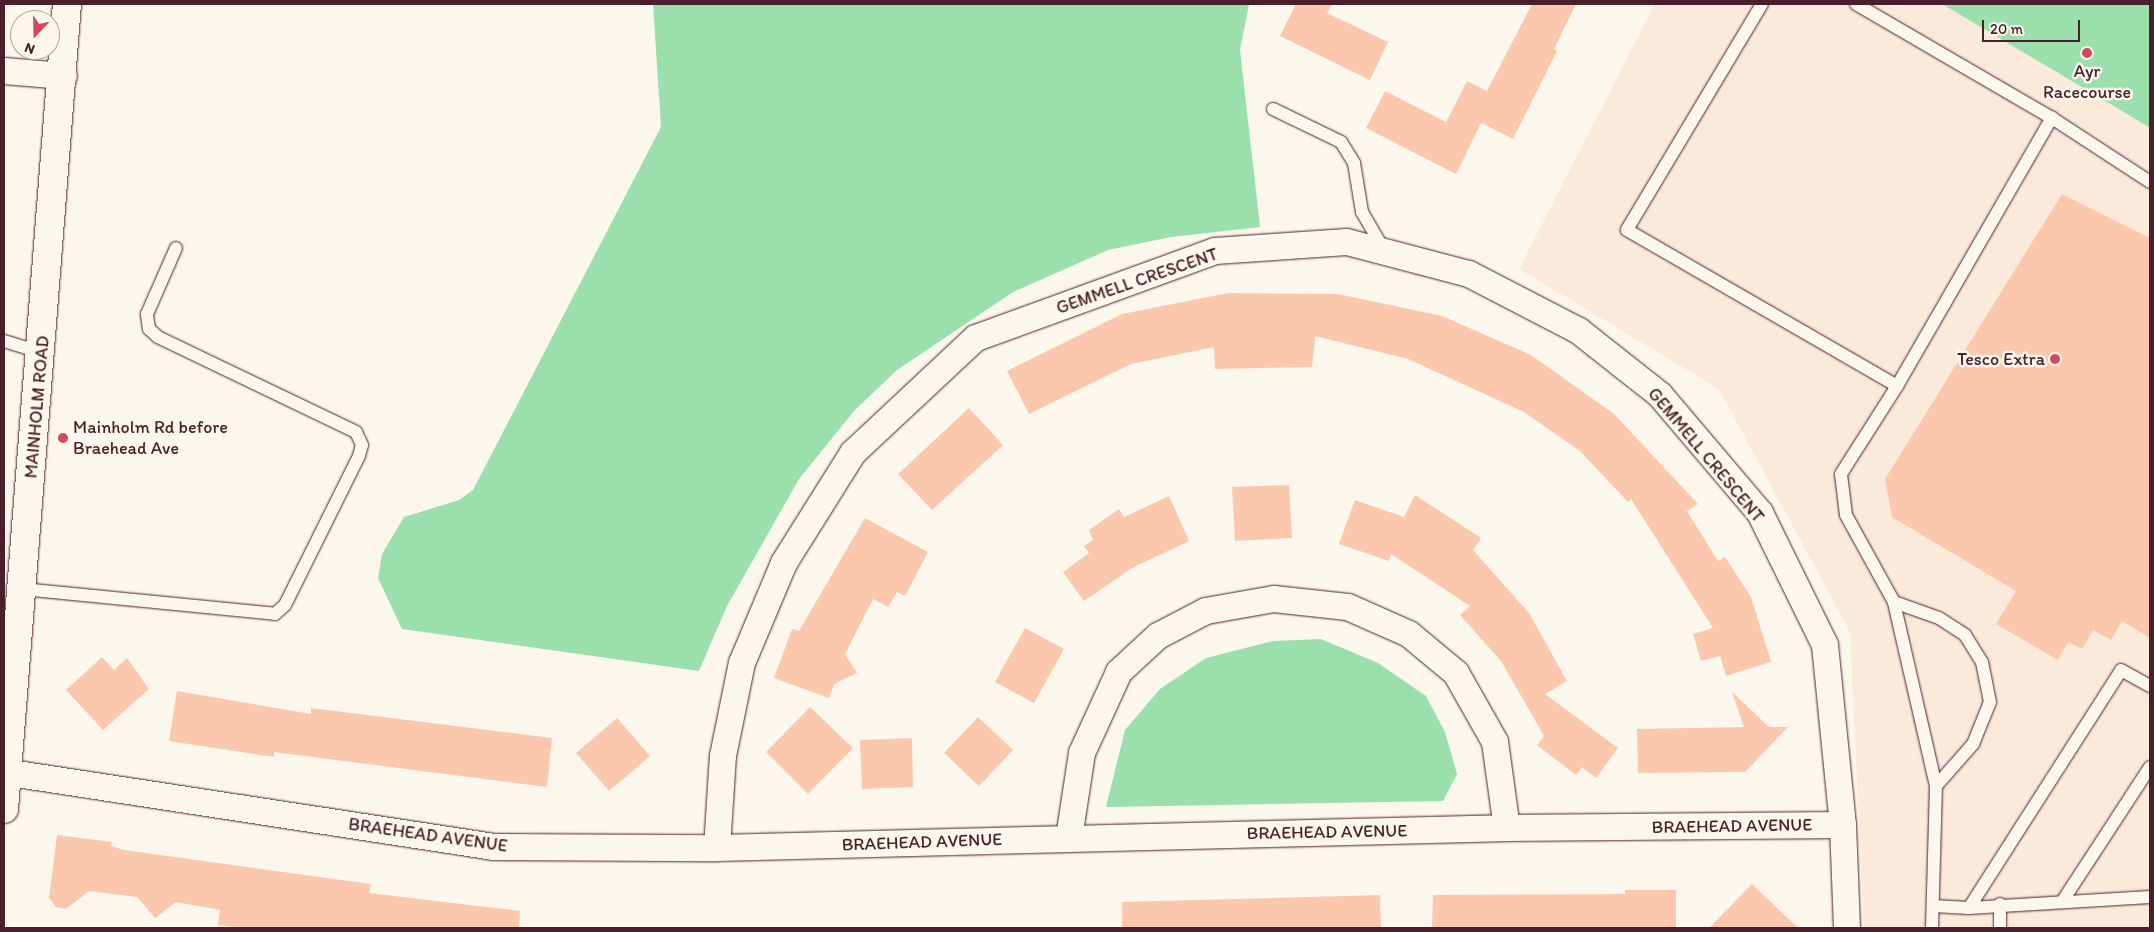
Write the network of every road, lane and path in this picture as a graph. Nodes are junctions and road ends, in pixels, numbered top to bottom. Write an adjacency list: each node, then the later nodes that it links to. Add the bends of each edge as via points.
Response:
1 (67, 4): 5 (street, MAINHOLM ROAD)
2 (1762, 4): 13 (lane, via 1627,230)
3 (1856, 4): 7 (lane)
4 (4, 71): 5 (street)
5 (64, 76): 12 (street, MAINHOLM ROAD)
6 (1273, 109): 10 (lane, via 1341,142 1354,163 1362,212)
7 (2052, 118): 8 (lane); 13 (lane)
8 (2150, 182)
9 (176, 248): 14 (lane, via 147,314 149,329 158,337 356,432 362,445 359,456 285,605 275,614)
10 (1385, 252): 21 (street, GEMMELL CRESCENT, via 1470,274 1579,331 1660,395 1760,513 1825,645); 24 (street, GEMMELL CRESCENT, via 1346,242 1215,251 976,338 853,452 784,563 742,663 723,756)
11 (4, 341): 12 (lane)
12 (41, 352): 14 (street, MAINHOLM ROAD)
13 (1897, 386): 15 (lane, via 1841,474 1846,515)
14 (22, 589): 18 (street, MAINHOLM ROAD)
15 (1894, 602): 19 (lane); 19 (lane, via 1939,618 1965,635 1982,662 1990,702 1974,744)
16 (2150, 686): 29 (lane, via 2121,670)
17 (2150, 768): 26 (lane)
18 (6, 772): 20 (street, MAINHOLM ROAD); 24 (street, BRAEHEAD AVENUE, via 492,847)
19 (1936, 786): 28 (lane)
20 (4, 810)
21 (1843, 825): 22 (street, BRAEHEAD AVENUE); 30 (street, GEMMELL CRESCENT)
22 (1507, 828): 23 (street, BRAEHEAD AVENUE); 23 (street, via 1495,742 1456,673 1409,634 1348,607 1274,599 1206,611 1158,636 1119,672 1082,754)
23 (1069, 838): 24 (street, BRAEHEAD AVENUE)
24 (716, 848)
25 (2150, 897): 26 (lane)
26 (2062, 902): 27 (lane)
27 (2000, 904): 29 (lane); 32 (lane)
28 (1933, 906): 29 (lane); 31 (lane)
29 (1968, 908)
30 (1846, 928)
31 (1932, 928)
32 (2000, 928)

